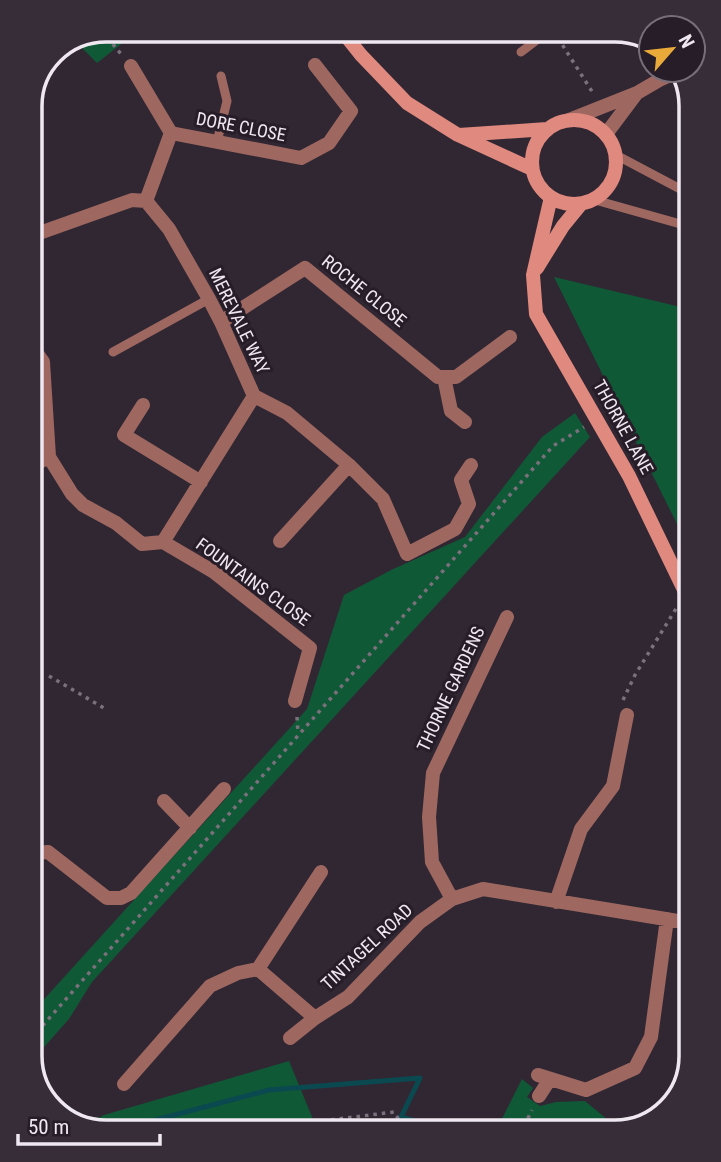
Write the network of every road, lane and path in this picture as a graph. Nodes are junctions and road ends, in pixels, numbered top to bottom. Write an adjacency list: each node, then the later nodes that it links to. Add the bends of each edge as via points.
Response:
1 (111, 42): 7 (path)
2 (351, 42): 16 (street, via 407,103)
3 (535, 42): 5 (lane)
4 (558, 42): 11 (path)
5 (521, 52)
6 (315, 65): 17 (street, DORE CLOSE, via 351,111 329,143 301,158)
7 (131, 66): 14 (street, DORE CLOSE)
8 (221, 76): 17 (lane, via 227,101)
9 (655, 84): 10 (street)
10 (637, 93): 11 (street); 15 (street)
11 (601, 107): 12 (street)
12 (569, 120): 13 (street); 15 (street, via 582,120)
13 (547, 129): 16 (street); 19 (street, via 532,154)
14 (171, 133): 17 (street, DORE CLOSE); 22 (street, DORE CLOSE)
15 (606, 134): 18 (street)
16 (458, 135): 19 (street)
17 (217, 142)
18 (617, 155): 20 (lane); 23 (street, via 614,178 606,191)
19 (532, 169): 21 (street, via 542,190)
20 (679, 188)
21 (551, 197): 23 (street, via 570,205); 26 (street, THORNE LANE)
22 (146, 201): 25 (street, via 132,200); 27 (street, MEREVALE WAY, via 169,229)
23 (588, 202): 24 (lane); 26 (street, via 563,226)
24 (679, 224)
25 (42, 232)
26 (533, 275): 35 (street, THORNE LANE, via 536,314)
27 (209, 299): 28 (street, MEREVALE WAY); 30 (lane)
28 (221, 322): 32 (street, ROCHE CLOSE, via 305,268 438,377); 33 (street, MEREVALE WAY)
29 (510, 337): 32 (street, via 456,377)
30 (113, 352)
31 (42, 361): 37 (street)
32 (444, 377): 36 (street, via 451,411)
33 (254, 396): 39 (street, via 287,413); 41 (street, MEREVALE WAY)
34 (143, 405): 41 (street, via 124,435)
35 (597, 420): 44 (street, THORNE LANE); 62 (path, via 553,446)
36 (465, 422)
37 (49, 457): 38 (street); 43 (street, via 83,505 142,544)
38 (42, 460)
39 (349, 464): 40 (street, via 383,499 407,554 454,529 469,504 461,480); 42 (street)
40 (471, 465)
41 (201, 482): 43 (street, MEREVALE WAY)
42 (280, 541)
43 (163, 542): 48 (street, FOUNTAINS CLOSE, via 214,572 310,648)
44 (679, 581)
45 (679, 607): 50 (path, via 622,700)
46 (507, 617): 56 (street, THORNE GARDENS, via 433,773 429,817 432,862)
47 (42, 673): 49 (path)
48 (295, 701)
49 (104, 708)
50 (627, 715): 57 (street, via 612,786 581,829)
51 (224, 789): 53 (street)
52 (164, 802): 53 (street)
53 (190, 828): 54 (street, via 131,893 121,898 107,898 48,852)
54 (42, 852)
55 (321, 872): 60 (street)
56 (452, 899): 57 (street, TINTAGEL ROAD, via 483,889); 61 (street, TINTAGEL ROAD, via 420,922 348,997)
57 (556, 901): 58 (street, TINTAGEL ROAD)
58 (667, 919): 59 (street, TINTAGEL ROAD); 65 (street, via 651,1037 635,1068 586,1090 544,1077)
59 (679, 921)
60 (258, 969): 61 (street); 64 (street, via 210,986)
61 (315, 1018): 63 (street, TINTAGEL ROAD)
62 (42, 1026)
63 (290, 1038)
64 (124, 1084)
65 (539, 1096)
66 (326, 1120): 67 (path, via 394,1112)
67 (399, 1120)

